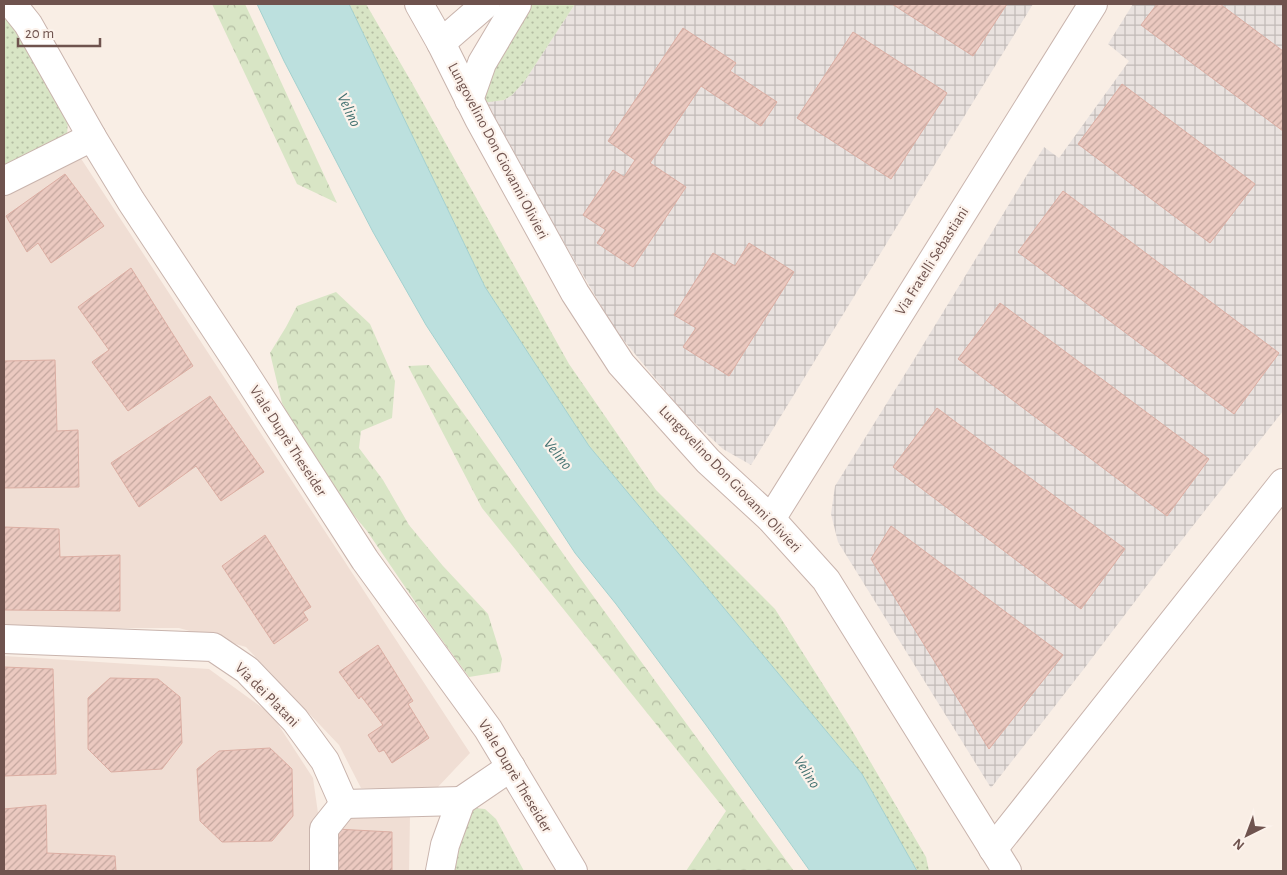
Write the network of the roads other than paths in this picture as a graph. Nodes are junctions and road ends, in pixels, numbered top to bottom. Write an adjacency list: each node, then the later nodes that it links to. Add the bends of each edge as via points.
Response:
1 (12, 4): 8 (street, Viale Duprè Theseider, via 28,24)
2 (419, 4): 6 (street, Lungovelino Don Giovanni Olivieri)
3 (486, 4): 6 (street)
4 (518, 4): 7 (street, via 482,64)
5 (1093, 4): 11 (street, Via Fratelli Sebastiani)
6 (441, 43): 7 (street, Lungovelino Don Giovanni Olivieri)
7 (469, 100): 11 (street, Lungovelino Don Giovanni Olivieri, via 575,293 621,364 708,461)
8 (92, 137): 9 (street); 13 (street, Viale Duprè Theseider, via 364,560 488,729)
9 (4, 181)
10 (1283, 483): 16 (street)
11 (771, 519): 16 (street, Lungovelino Don Giovanni Olivieri, via 826,580)
12 (4, 639): 15 (street, Via dei Platani, via 213,647 247,670 295,720 325,761)
13 (511, 767): 14 (street); 19 (street, Viale Duprè Theseider)
14 (461, 801): 15 (street); 18 (street, via 445,845)
15 (344, 804): 17 (street, via 324,829)
16 (1000, 860)
17 (324, 871)
18 (440, 871)
19 (573, 871)

